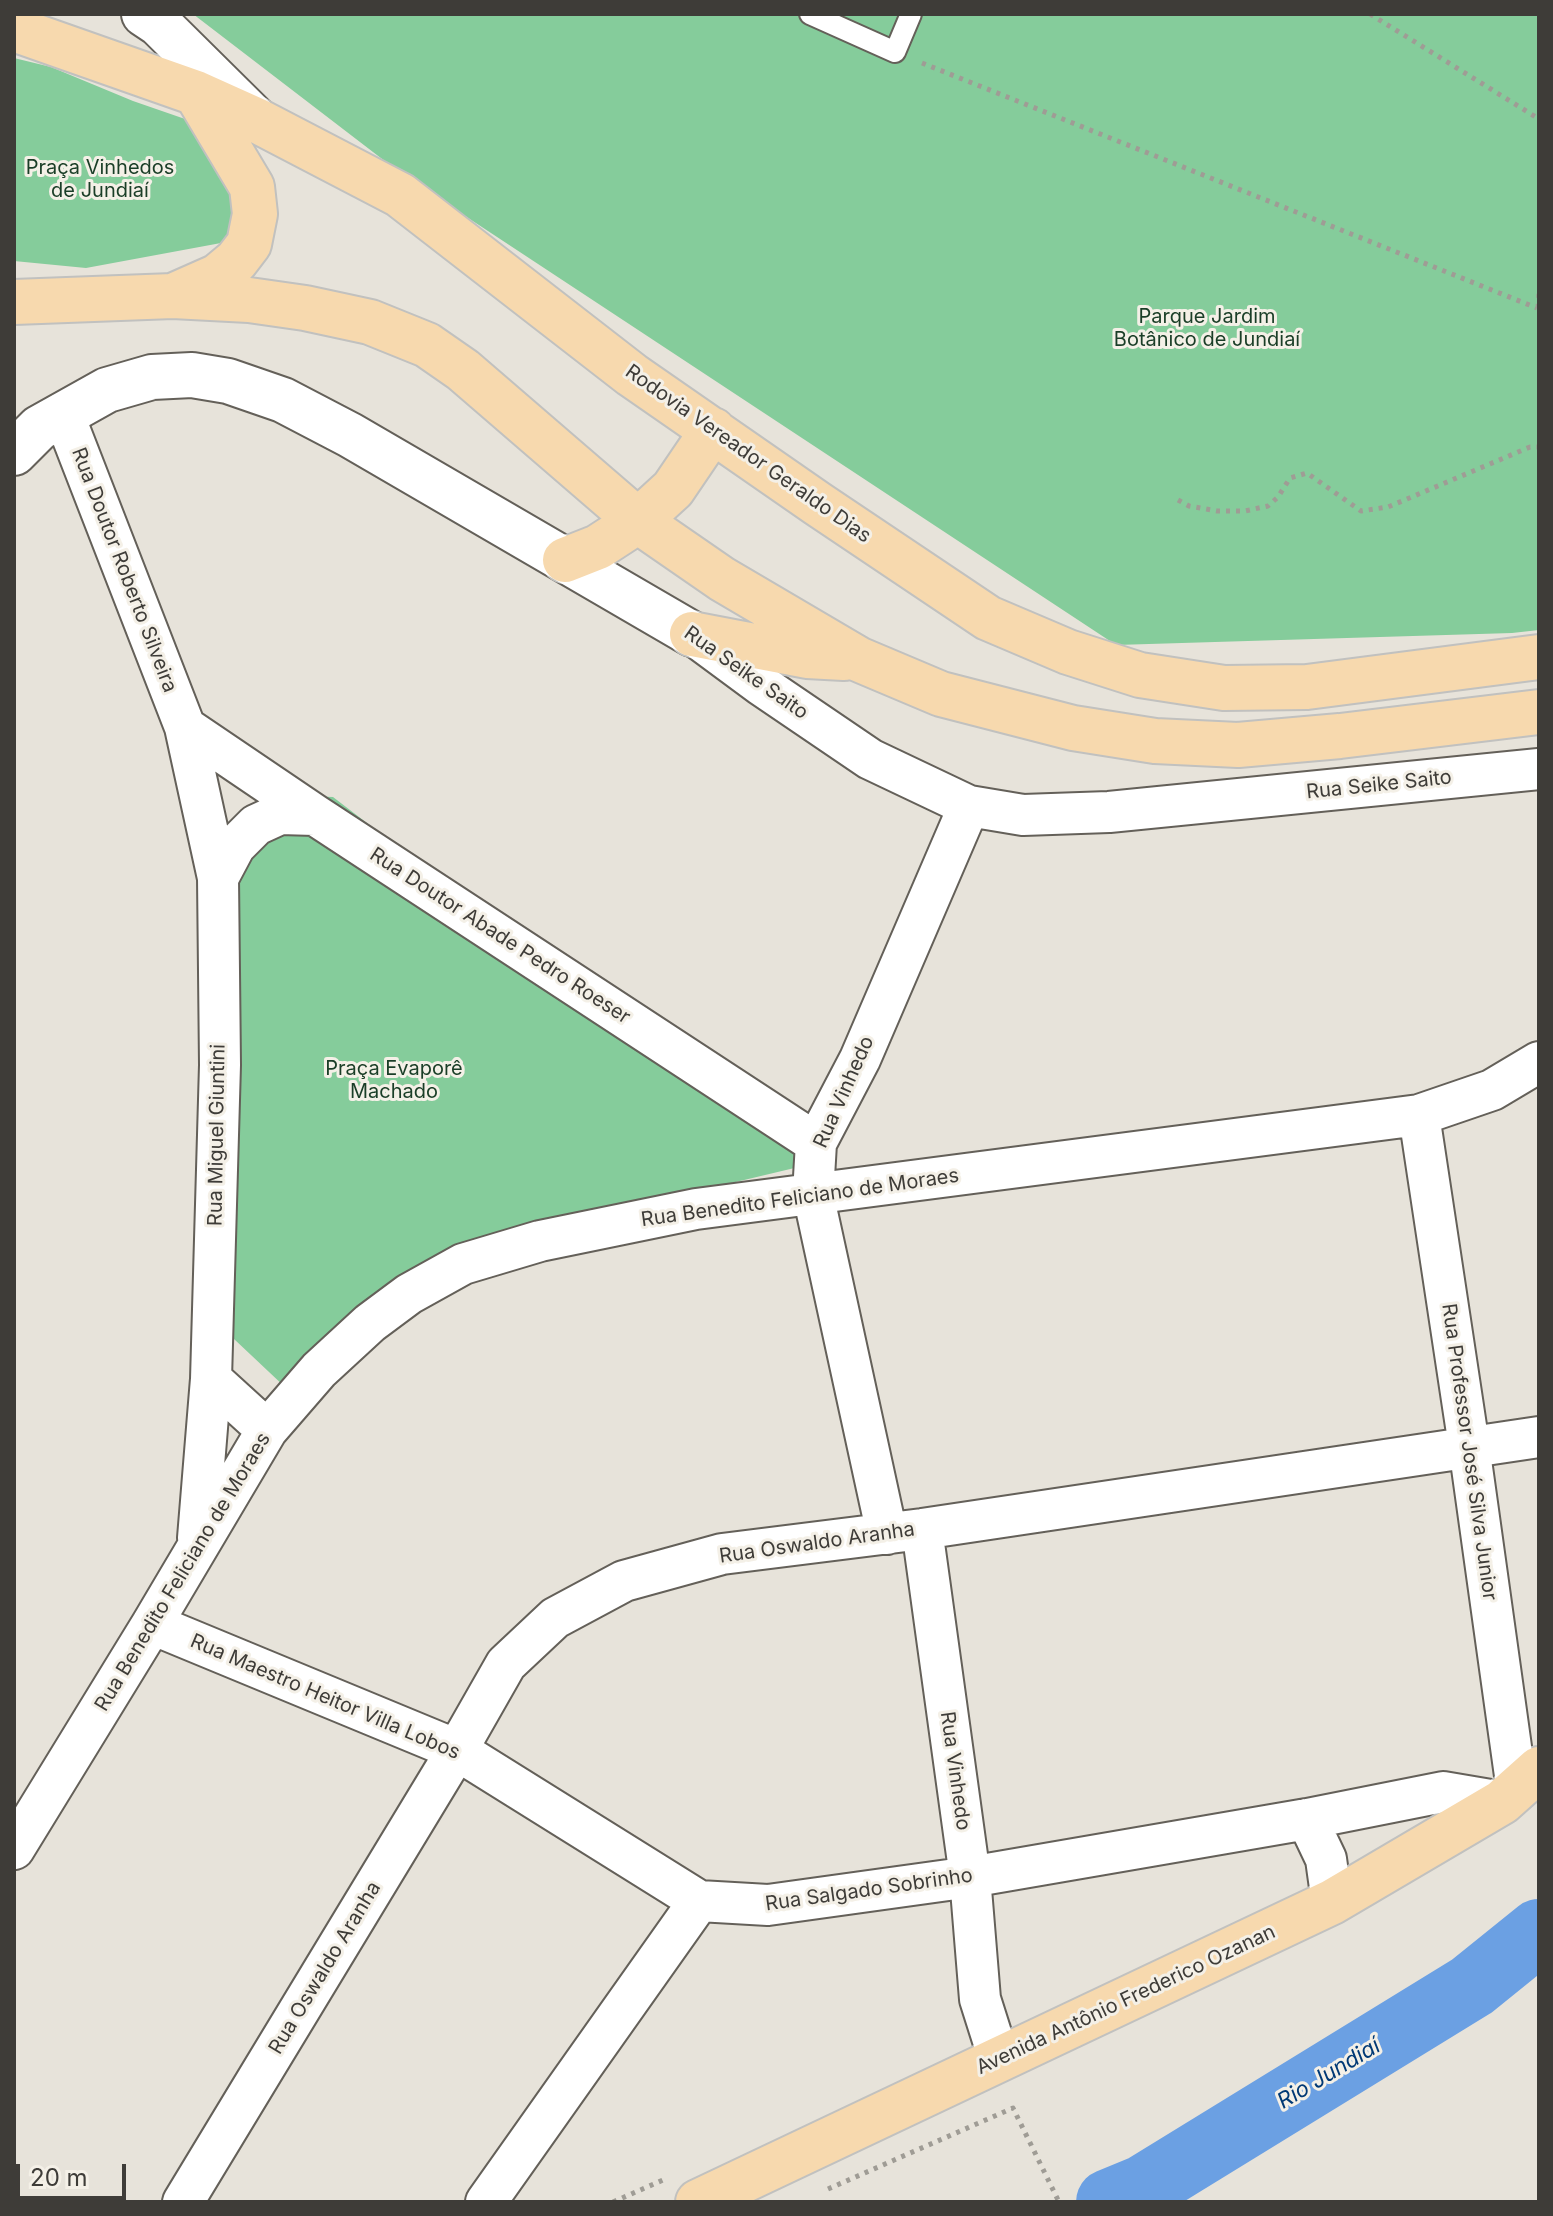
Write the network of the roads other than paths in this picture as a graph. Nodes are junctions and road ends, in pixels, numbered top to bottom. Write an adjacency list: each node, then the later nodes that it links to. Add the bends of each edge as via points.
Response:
1 (144, 14): 6 (main road)
2 (810, 14): 3 (lane, via 895,52)
3 (911, 14)
4 (14, 29): 5 (main road, Rodovia Vereador Geraldo Dias)
5 (196, 93): 6 (main road, Rodovia Vereador Geraldo Dias); 7 (main road, via 252,187 255,214 249,244 236,261 218,276)
6 (256, 120): 9 (main road, Rodovia Vereador Geraldo Dias, via 400,195 632,375)
7 (173, 296): 8 (main road); 11 (main road, via 305,308 370,322 427,345)
8 (14, 302)
9 (713, 430): 11 (main road, via 673,489); 14 (main road, Rodovia Vereador Geraldo Dias, via 988,618 1140,675 1224,688 1307,687)
10 (32, 432): 12 (main road, Rua Seike Saito, via 107,390 152,377 192,375 228,381 283,400 350,435); 17 (street, Rua Doutor Roberto Silveira)
11 (638, 521): 12 (main road, via 598,547); 15 (main road, via 722,579)
12 (565, 560): 13 (main road, Rua Seike Saito)
13 (692, 634): 15 (main road, via 807,656); 19 (street, Rua Seike Saito, via 870,759)
14 (1539, 657)
15 (858, 659): 16 (main road, via 941,694 1073,728 1155,741 1238,745)
16 (1539, 712)
17 (185, 727): 20 (street, Rua Doutor Abade Pedro Roeser); 21 (street, Rua Miguel Giuntini)
18 (1539, 769): 19 (street, Rua Seike Saito, via 1109,812 1023,815)
19 (969, 806): 24 (street, Rua Vinhedo, via 860,1059)
20 (315, 815): 21 (street, via 280,814 256,825 235,846); 24 (street, Rua Doutor Abade Pedro Roeser)
21 (218, 878): 26 (street, Rua Miguel Giuntini, via 220,1065)
22 (1539, 1062): 23 (street, Rua Benedito Feliciano de Moraes, via 1492,1090)
23 (1419, 1115): 25 (street, Rua Benedito Feliciano de Moraes); 29 (street, Rua Professor José Silva Junior)
24 (816, 1143): 25 (street, Rua Vinhedo)
25 (813, 1194): 27 (street, Rua Benedito Feliciano de Moraes, via 696,1209 540,1241 463,1264 370,1323 319,1370); 30 (street, Rua Vinhedo)
26 (211, 1379): 27 (street); 31 (street, Rua Miguel Giuntini)
27 (267, 1430): 31 (street, Rua Benedito Feliciano de Moraes)
28 (1539, 1437): 29 (street, Rua Oswaldo Aranha)
29 (1469, 1446): 30 (street, Rua Oswaldo Aranha); 34 (street, Rua Professor José Silva Junior)
30 (904, 1531): 33 (street, Rua Oswaldo Aranha, via 722,1554 624,1581 555,1618 506,1664); 37 (street, Rua Vinhedo)
31 (197, 1545): 32 (street, Rua Benedito Feliciano de Moraes)
32 (152, 1624): 33 (street, Rua Maestro Heitor Villa Lobos); 36 (street, Rua Benedito Feliciano de Moraes)
33 (457, 1750): 38 (street, Rua Maestro Heitor Villa Lobos); 41 (street, Rua Oswaldo Aranha)
34 (1519, 1787): 35 (street, Rua Salgado Sobrinho, via 1443,1792); 39 (main road, Avenida Antônio Frederico Ozanan)
35 (1307, 1819): 37 (street, Rua Salgado Sobrinho); 39 (street, via 1326,1859)
36 (14, 1849)
37 (970, 1877): 38 (street, Rua Salgado Sobrinho, via 768,1905); 40 (street, Rua Vinhedo, via 980,1999)
38 (699, 1901): 42 (street)
39 (1332, 1902): 40 (main road, Avenida Antônio Frederico Ozanan)
40 (999, 2059): 43 (main road, Avenida Antônio Frederico Ozanan)
41 (183, 2202)
42 (486, 2202)
43 (698, 2202)

